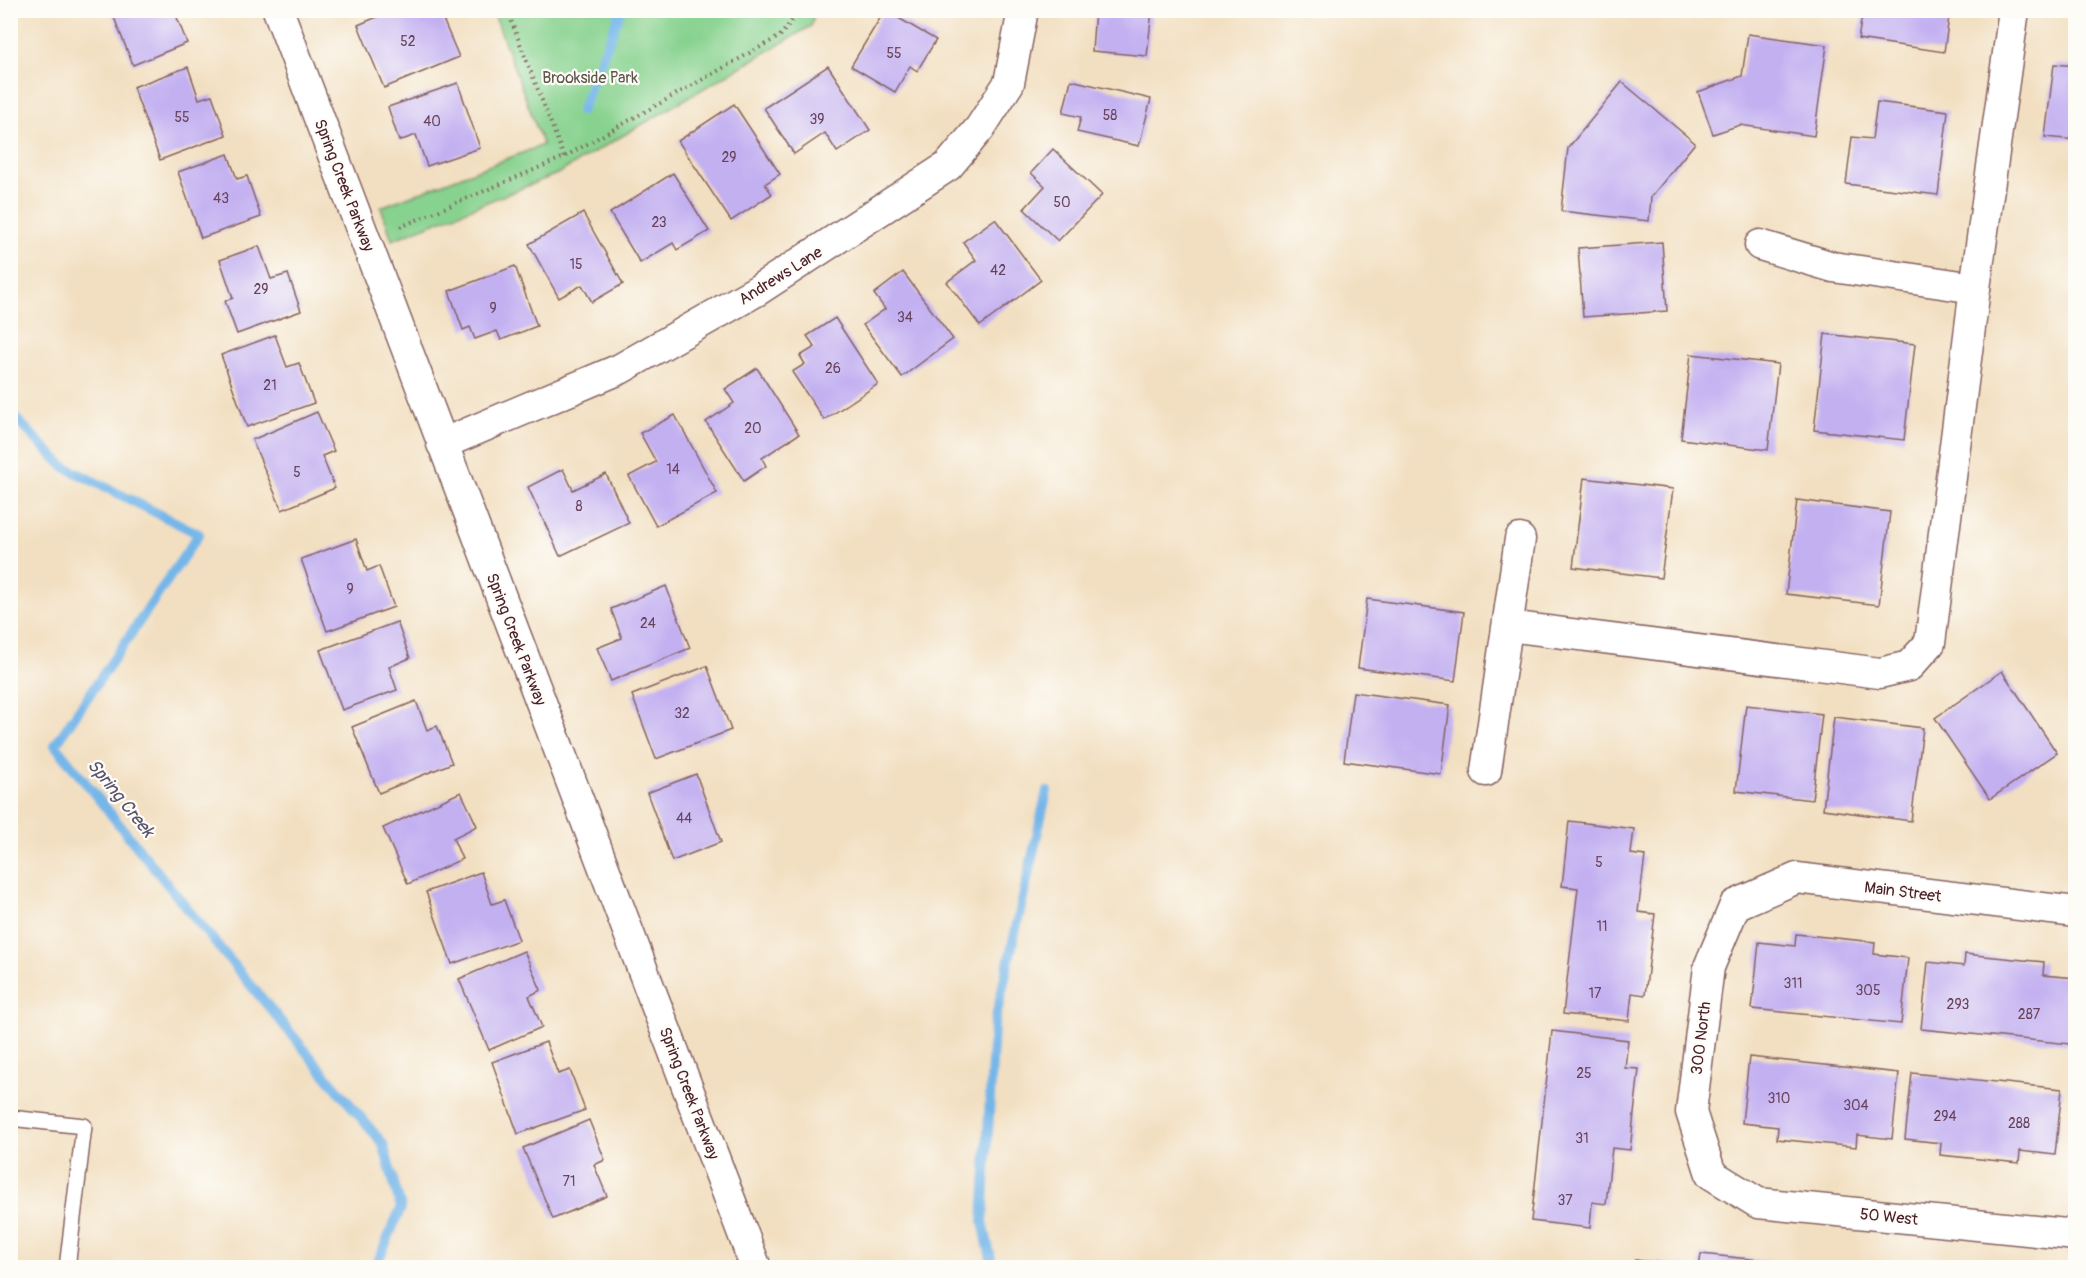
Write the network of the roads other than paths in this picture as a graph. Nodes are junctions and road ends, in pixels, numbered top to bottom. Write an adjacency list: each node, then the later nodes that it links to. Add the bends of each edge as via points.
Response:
1 (278, 10): 6 (street, Spring Creek Parkway)
2 (1023, 10): 6 (street, Andrews Lane, via 1010,83 948,166 758,290 620,369)
3 (2014, 10): 5 (street)
4 (1760, 245): 5 (street, via 1833,267)
5 (1975, 288): 8 (street, via 1930,644 1910,666 1880,673)
6 (442, 444): 16 (street, Spring Creek Parkway)
7 (1520, 539): 8 (street)
8 (1508, 626): 9 (street)
9 (1486, 771)
10 (1735, 905): 11 (street, Main Street, via 1797,878); 13 (street, 300 North, via 1709,968 1691,1112)
11 (2076, 912)
12 (10, 1118): 15 (lane, via 84,1126)
13 (1711, 1174): 14 (street, 50 West, via 1758,1203)
14 (2076, 1235)
15 (67, 1268)
16 (756, 1268)

